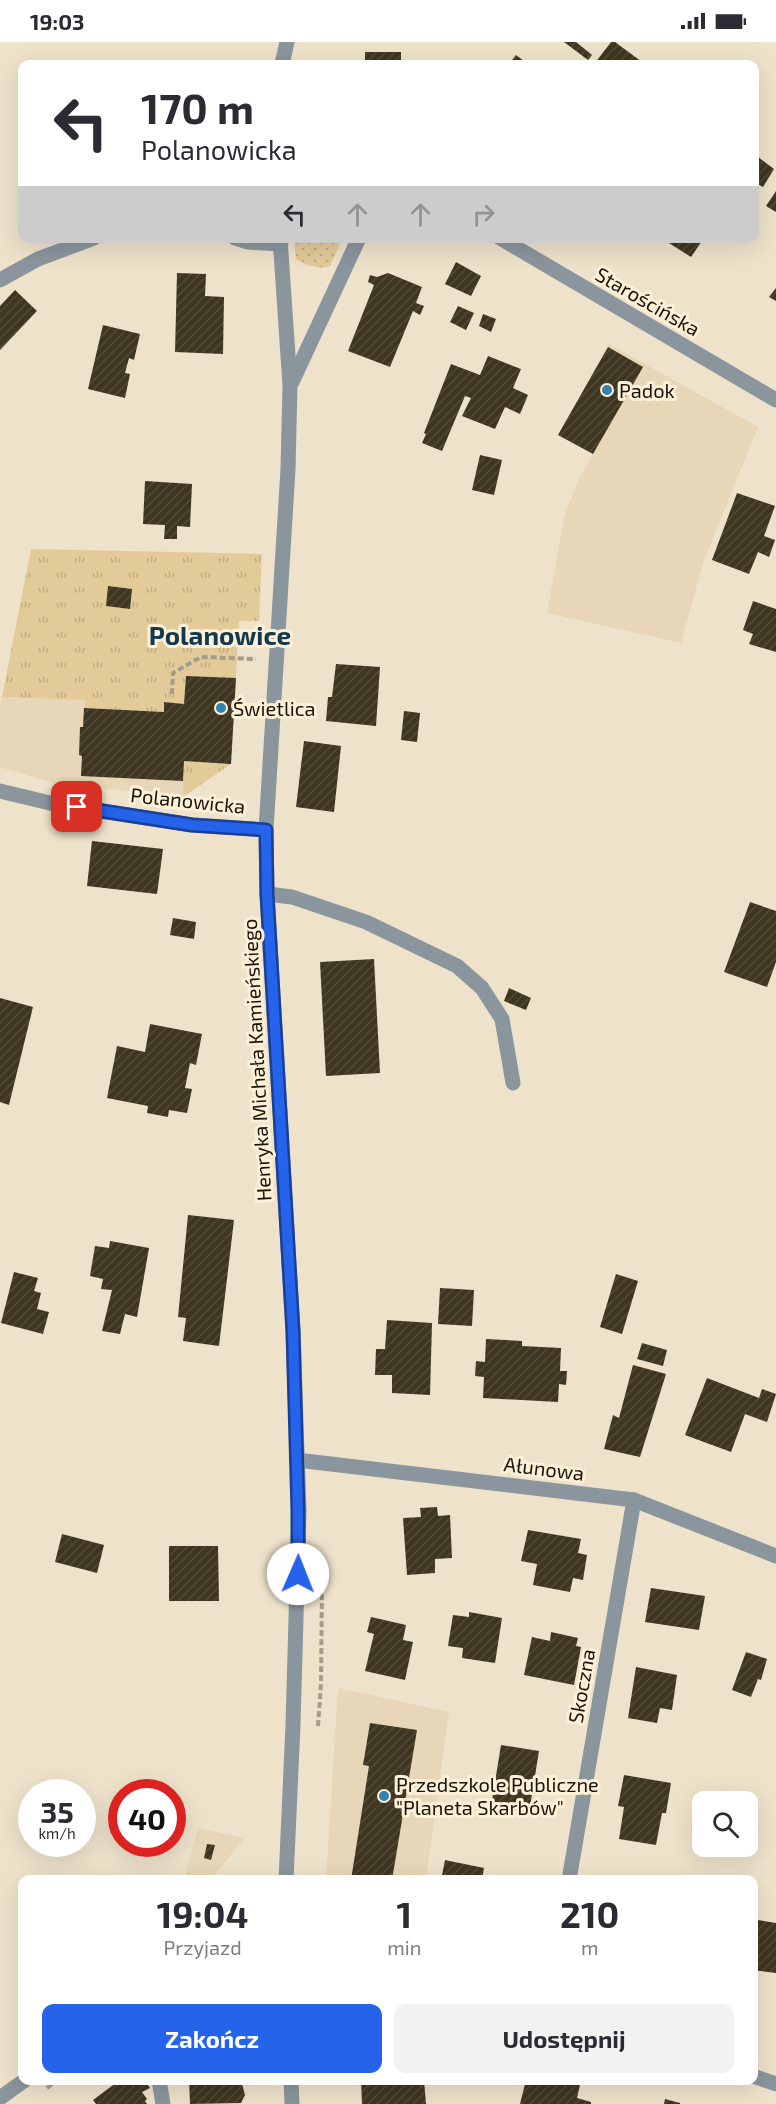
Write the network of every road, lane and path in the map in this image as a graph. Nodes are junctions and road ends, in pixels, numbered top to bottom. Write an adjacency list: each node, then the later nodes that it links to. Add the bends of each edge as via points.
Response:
1 (287, 42): 2 (street)
2 (283, 60)
3 (81, 243): 7 (street, via 38,259)
4 (281, 243): 8 (street, Henryka Michała Kamieńskiego)
5 (357, 243): 8 (street)
6 (509, 243): 9 (street, Starościńska)
7 (0, 280)
8 (290, 385): 13 (street, Henryka Michała Kamieńskiego)
9 (776, 400)
10 (256, 659): 11 (path, via 201,657 173,674)
11 (172, 694)
12 (0, 791): 13 (street, Polanowicka, via 54,804 192,825)
13 (266, 830): 14 (street, Henryka Michała Kamieńskiego)
14 (267, 894): 15 (street, via 292,897 366,922 457,966 482,988 502,1019); 16 (street, Henryka Michała Kamieńskiego)
15 (513, 1083)
16 (297, 1460): 17 (street, Ałunowa); 19 (street, Henryka Michała Kamieńskiego, via 298,1574)
17 (634, 1500): 18 (street, Ałunowa); 20 (street, Skoczna)
18 (776, 1556)
19 (286, 1875)
20 (570, 1875)
21 (758, 2078): 22 (street)
22 (776, 2084)
23 (18, 2085): 26 (street)
24 (160, 2085): 27 (street)
25 (291, 2085): 28 (street)
26 (0, 2098)
27 (163, 2104)
28 (292, 2104)

